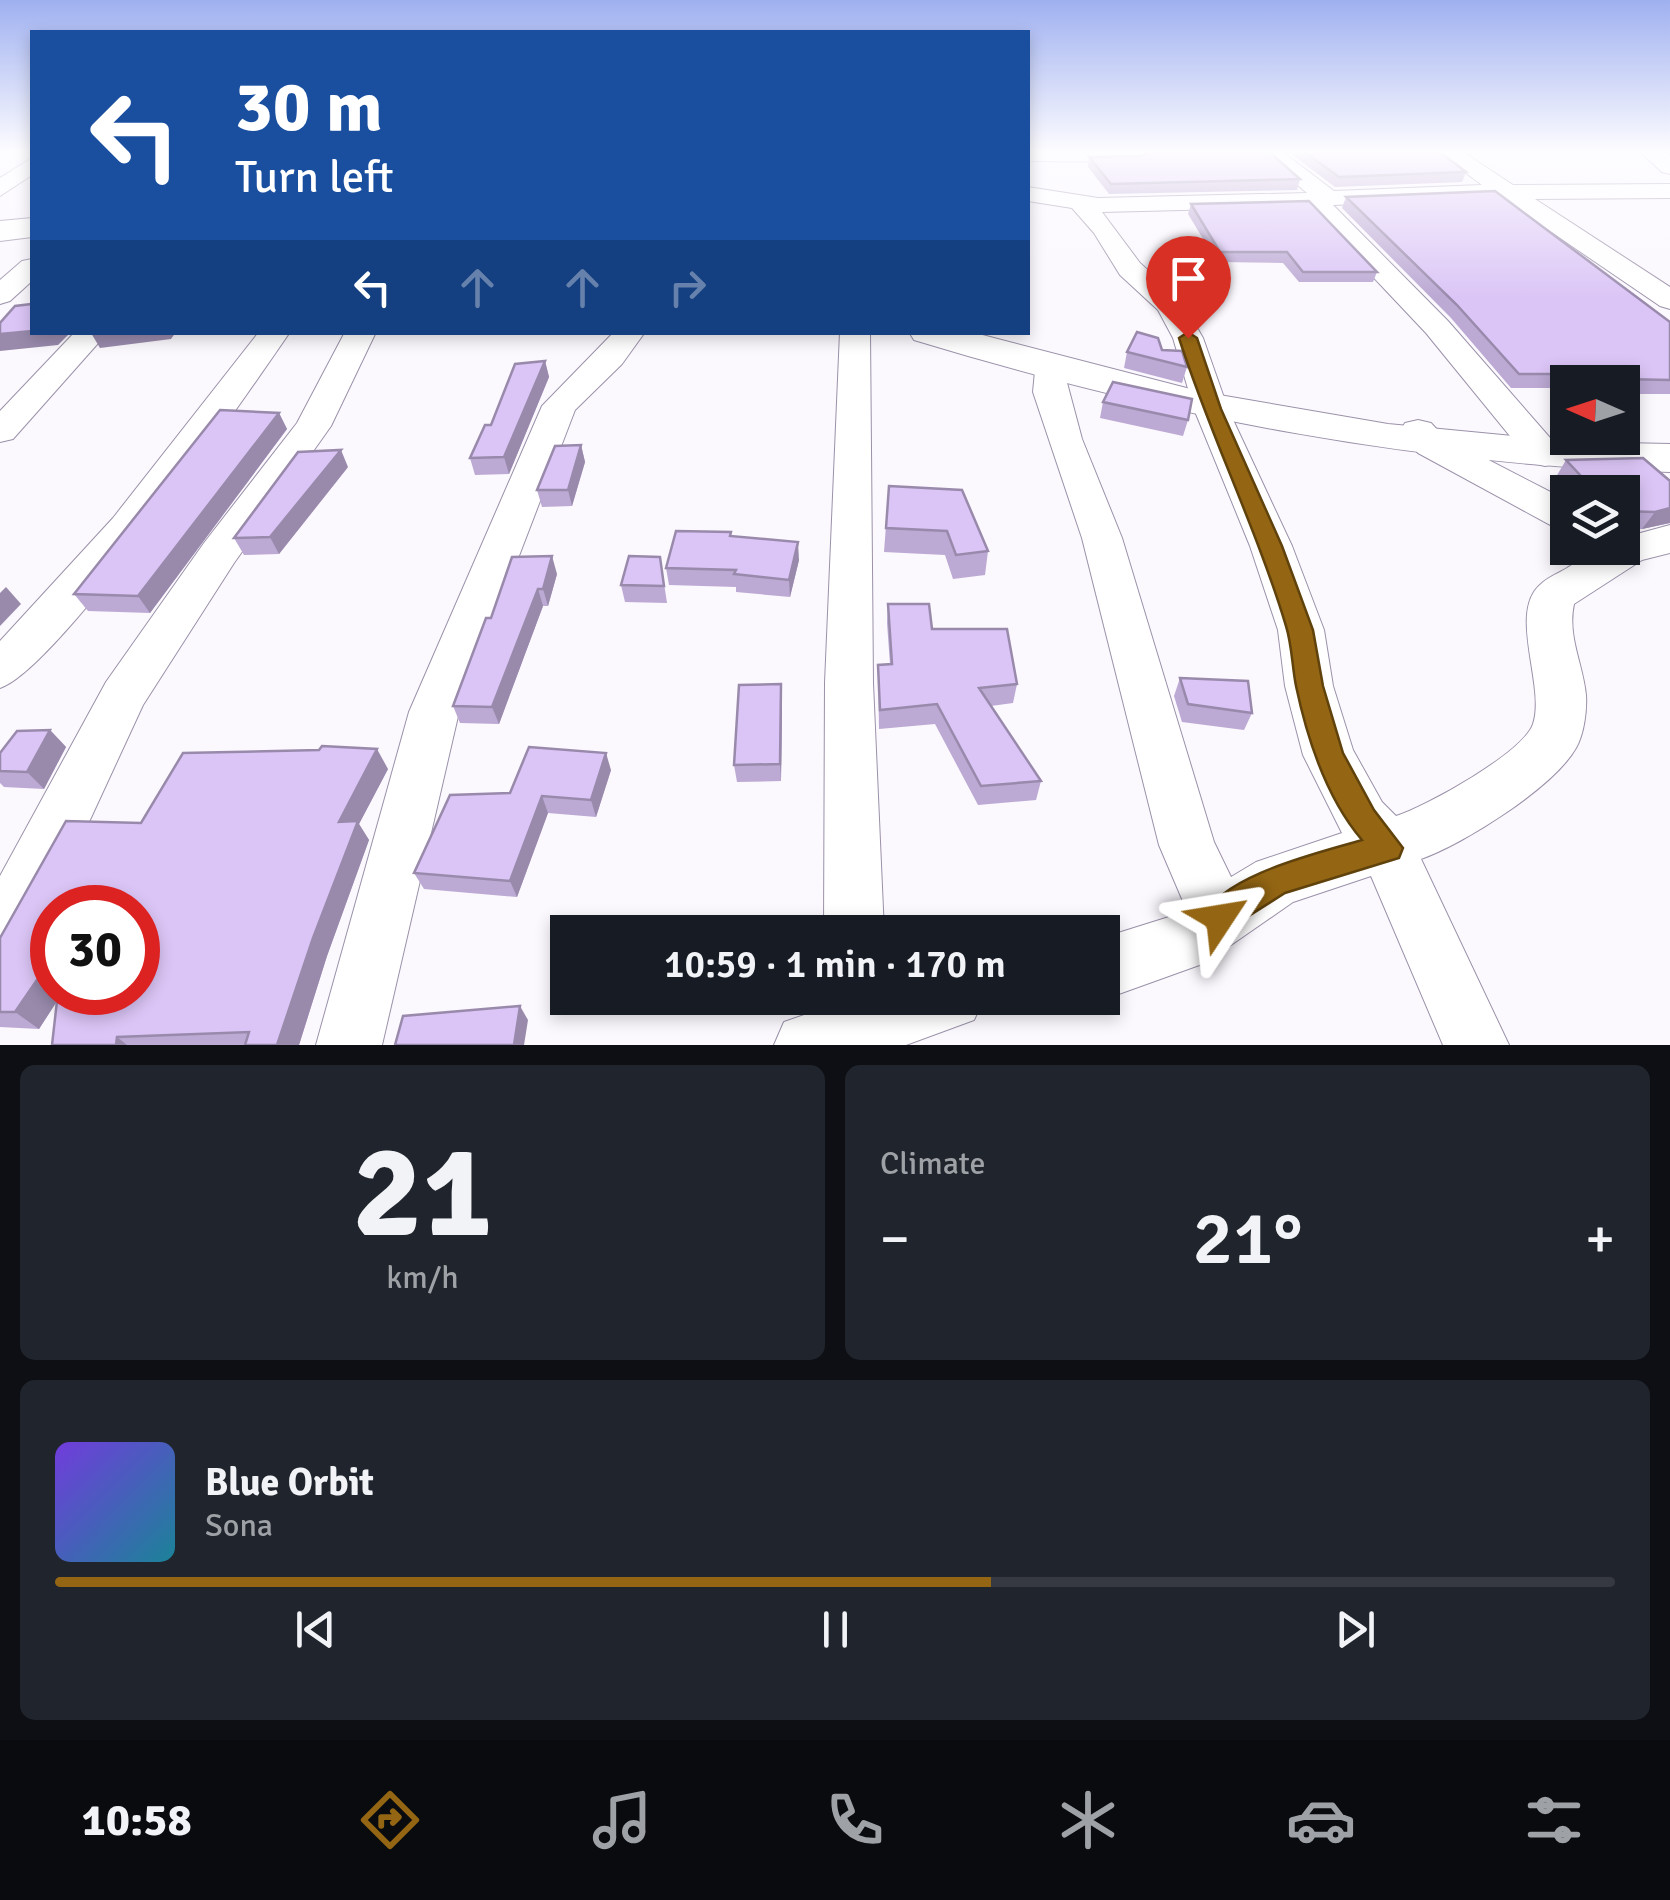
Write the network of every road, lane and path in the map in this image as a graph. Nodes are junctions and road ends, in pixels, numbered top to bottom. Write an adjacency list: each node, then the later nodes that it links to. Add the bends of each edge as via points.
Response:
1 (1053, 199): 4 (street)
2 (1321, 199): 4 (street); 23 (street)
3 (1520, 199): 11 (street)
4 (1081, 204): 20 (street, via 1130,269 1171,306 1199,360)
5 (30, 219): 6 (street)
6 (0, 221)
7 (30, 228): 8 (street)
8 (0, 230)
9 (30, 269): 10 (street)
10 (0, 295)
11 (1670, 300)
12 (90, 335): 21 (street)
13 (273, 335): 27 (street, via 128,527)
14 (358, 335): 31 (street, via 313,426 123,696)
15 (628, 335): 35 (street, via 559,406 434,712)
16 (854, 335): 29 (street)
17 (938, 335): 19 (street)
18 (980, 335): 20 (street)
19 (1051, 370): 20 (street); 30 (street, via 1050,392 1102,538 1187,845)
20 (1210, 402): 22 (street); 28 (street, via 1300,630 1329,755 1363,820)
21 (0, 431)
22 (1425, 438): 23 (street); 25 (street)
23 (1539, 448): 24 (street)
24 (1669, 455)
25 (1550, 508)
26 (1648, 552): 28 (street, via 1554,596 1551,643 1562,697 1556,737 1529,764 1435,829)
27 (0, 670)
28 (1388, 848): 30 (street, via 1276,880); 36 (street)
29 (854, 915)
30 (1220, 918): 32 (street, via 1184,942)
31 (0, 932)
32 (1120, 963)
33 (892, 1015): 34 (street)
34 (842, 1029)
35 (348, 1045)
36 (1476, 1045)

